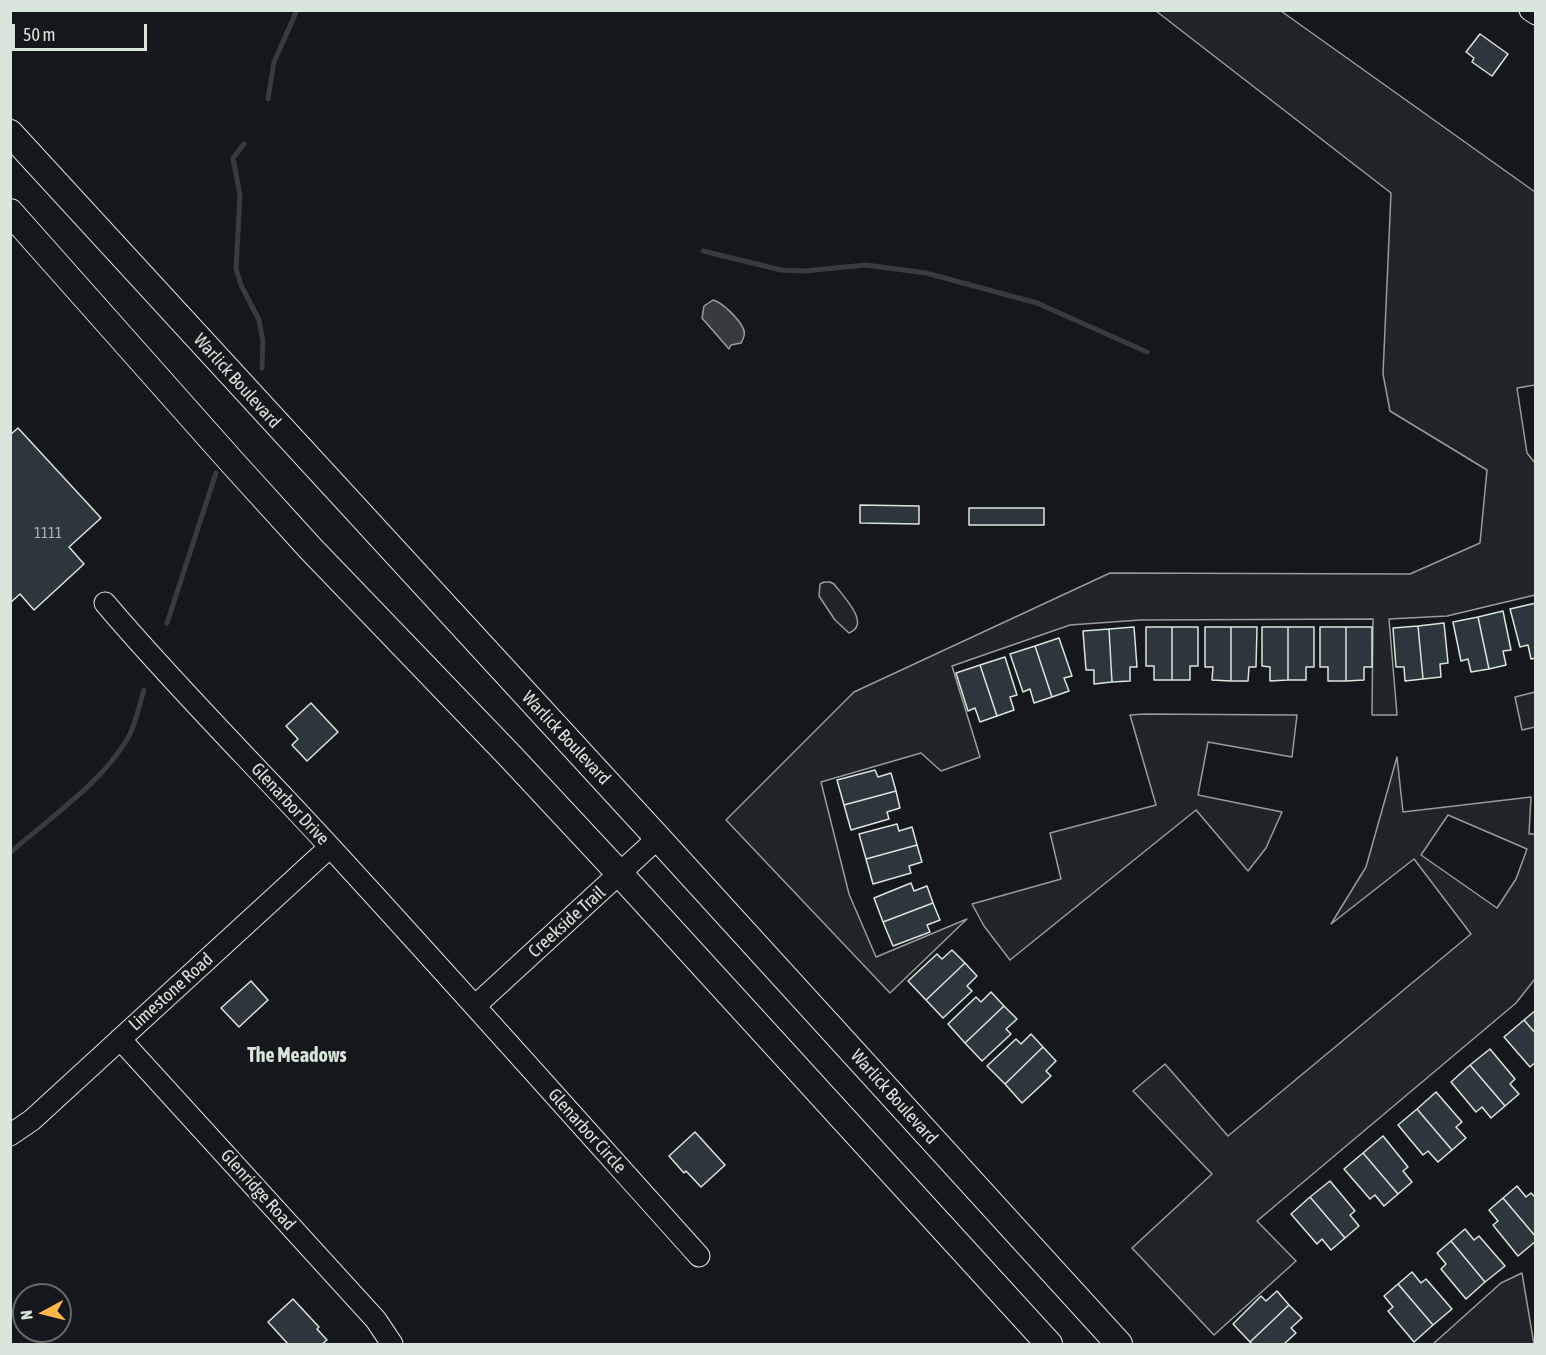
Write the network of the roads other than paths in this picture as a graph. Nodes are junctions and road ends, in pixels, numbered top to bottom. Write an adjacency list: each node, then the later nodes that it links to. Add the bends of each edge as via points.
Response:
1 (1530, 10): 2 (street)
2 (1536, 14)
3 (10, 133): 6 (main road, Warlick Boulevard)
4 (10, 212): 8 (main road, via 312,549)
5 (105, 603): 7 (street, Glenarbor Drive)
6 (658, 838): 8 (street, Creekside Trail); 15 (main road, Warlick Boulevard)
7 (330, 847): 9 (street, Glenarbor Drive); 10 (street, Limestone Road)
8 (620, 874): 9 (street, Creekside Trail); 14 (main road)
9 (475, 1006): 12 (street, Glenarbor Circle)
10 (120, 1039): 11 (street, Limestone Road, via 32,1120); 13 (street, Glenridge Road, via 376,1320)
11 (10, 1135)
12 (699, 1256)
13 (392, 1344)
14 (1049, 1344)
15 (1119, 1344)

